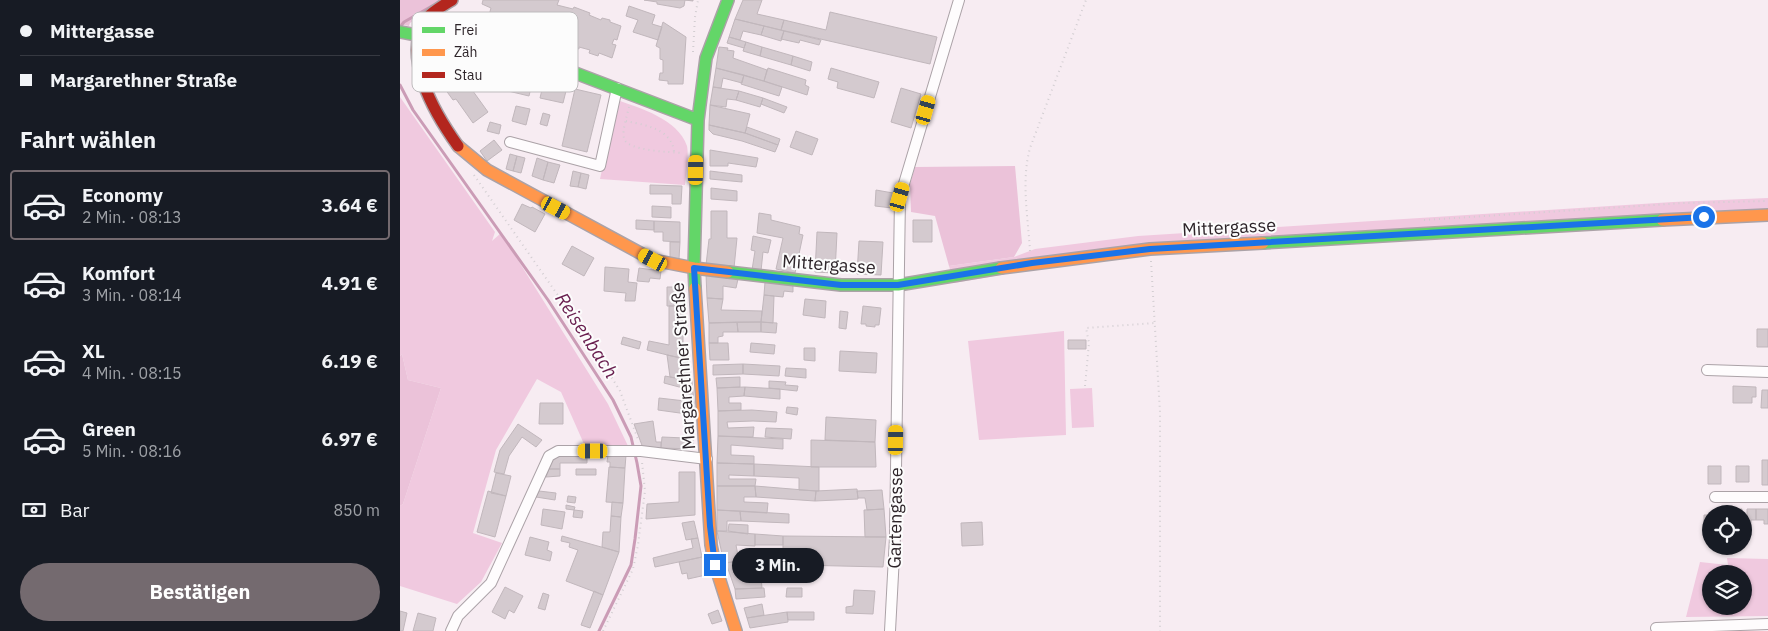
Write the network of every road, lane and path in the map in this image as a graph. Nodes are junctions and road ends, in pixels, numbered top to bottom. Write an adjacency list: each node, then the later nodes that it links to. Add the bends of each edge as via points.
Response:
1 (452, 0): 6 (street)
2 (698, 0): 7 (path)
3 (728, 0): 12 (street, Margarethner Straße, via 706,58)
4 (958, 0): 22 (street, Gartengasse, via 900,197)
5 (1086, 0): 20 (path, via 1026,161)
6 (434, 12)
7 (693, 55)
8 (578, 74): 9 (street)
9 (617, 88): 12 (street); 14 (street, via 600,166)
10 (425, 92): 17 (street, Mittergasse, via 458,146)
11 (630, 102): 13 (path)
12 (698, 120): 21 (street, Margarethner Straße)
13 (626, 121): 15 (path, via 660,132 670,139); 15 (path, via 623,136 627,144)
14 (510, 142)
15 (674, 152): 16 (path)
16 (690, 153)
17 (475, 161): 21 (street, Mittergasse, via 653,260); 27 (path, via 473,173 477,181 620,391)
18 (1768, 215): 19 (street, Mittergasse)
19 (1150, 249): 20 (street, Mittergasse); 23 (path)
20 (1032, 263): 22 (street, Mittergasse)
21 (694, 268): 22 (street, Mittergasse, via 841,285); 28 (street, Margarethner Straße)
22 (898, 285): 36 (street, Gartengasse, via 895,537)
23 (1155, 323): 26 (path, via 1086,328 1089,343); 37 (path, via 1160,412)
24 (1707, 370): 25 (street)
25 (1768, 372)
26 (1086, 386)
27 (641, 451): 28 (street); 33 (street, via 558,451 549,456 491,583 458,616); 34 (path, via 645,492 633,570)
28 (707, 459): 35 (street, Margarethner Straße, via 714,558)
29 (1715, 497): 30 (street)
30 (1768, 497)
31 (1768, 624): 32 (street)
32 (1656, 628)
33 (453, 631)
34 (603, 631)
35 (736, 631)
36 (890, 631)
37 (1160, 631)

